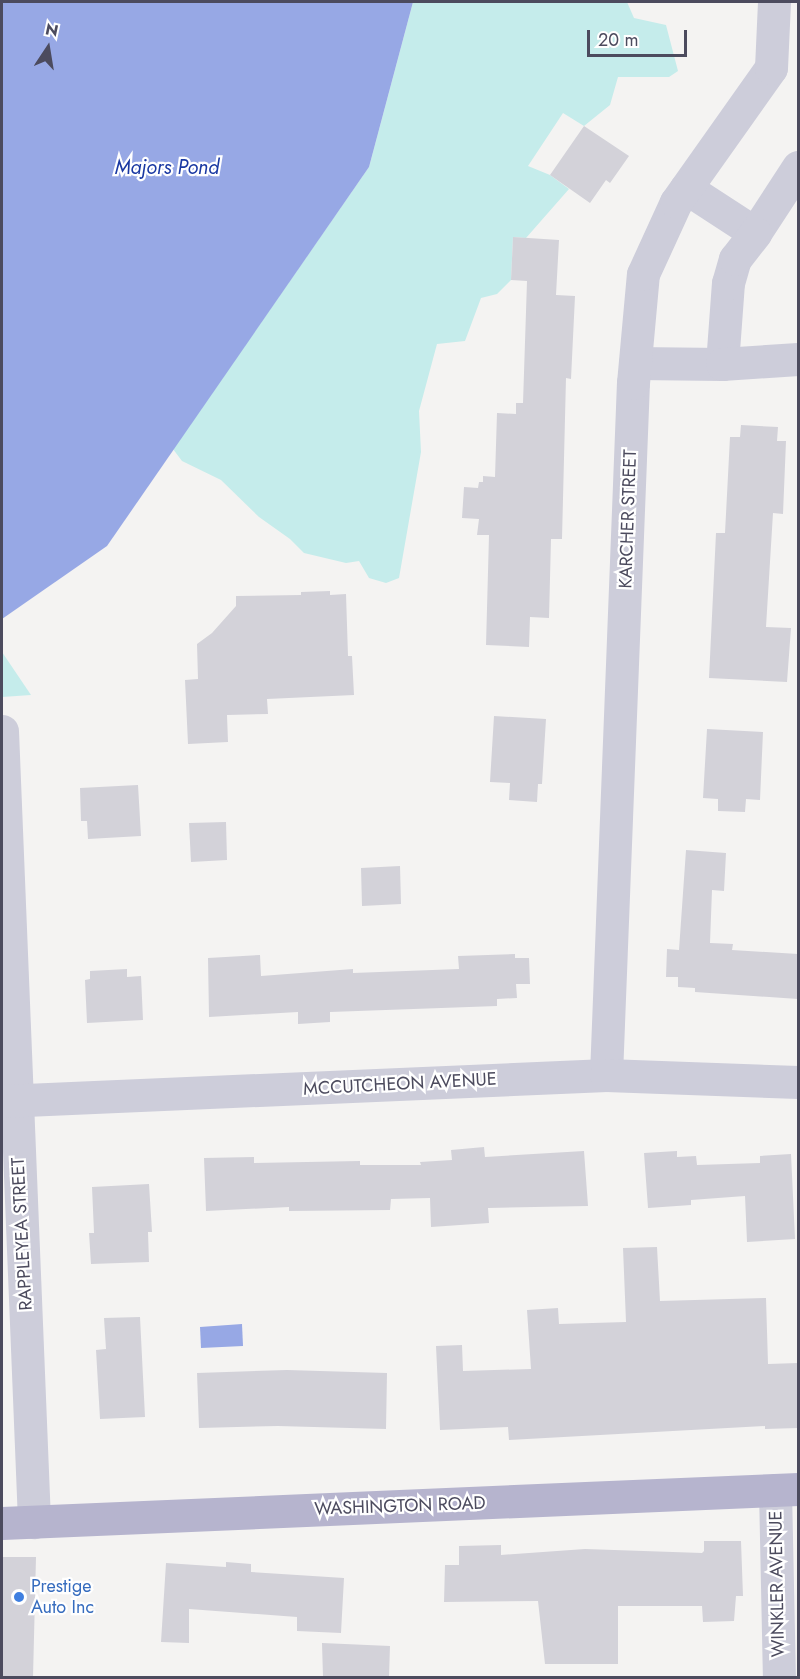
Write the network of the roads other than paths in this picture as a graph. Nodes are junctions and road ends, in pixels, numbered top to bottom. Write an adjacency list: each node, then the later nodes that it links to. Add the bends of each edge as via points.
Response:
1 (774, 2): 2 (street, KARCHER STREET)
2 (785, 69): 4 (street, KARCHER STREET)
3 (798, 167): 5 (street)
4 (686, 188): 5 (street); 7 (street, KARCHER STREET, via 643,274)
5 (755, 233): 8 (street, via 735,259 728,283)
6 (798, 359): 8 (street)
7 (635, 363): 8 (street); 10 (street, KARCHER STREET)
8 (722, 364)
9 (2, 731): 12 (street, RAPPLEYEA STREET)
10 (606, 1075): 11 (street, MCCUTCHEON AVENUE); 12 (street, MCCUTCHEON AVENUE)
11 (798, 1082)
12 (9, 1101): 14 (street, RAPPLEYEA STREET)
13 (787, 1489): 14 (main road, WASHINGTON ROAD); 16 (street, WINKLER AVENUE)
14 (34, 1522): 15 (main road, WASHINGTON ROAD)
15 (2, 1523)
16 (779, 1677)

